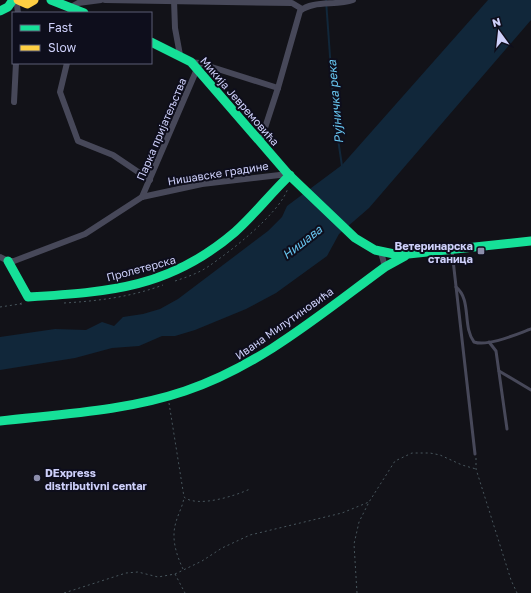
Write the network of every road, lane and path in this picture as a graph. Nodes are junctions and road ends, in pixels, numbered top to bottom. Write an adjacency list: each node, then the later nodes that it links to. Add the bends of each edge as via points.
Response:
1 (43, 0): 7 (street)
2 (51, 0): 10 (street)
3 (101, 0): 10 (street, via 78,3)
4 (105, 0): 5 (street)
5 (174, 0): 9 (street, via 292,3); 12 (street, via 175,28)
6 (353, 0): 9 (street, via 311,4)
7 (33, 1): 8 (street)
8 (14, 6)
9 (302, 9): 16 (street, via 297,17)
10 (71, 10)
11 (152, 42): 12 (street, Микија Јевремовића)
12 (180, 55): 15 (street, Микија Јевремовића)
13 (16, 64): 17 (street)
14 (67, 64): 20 (street, via 60,92 78,141 113,155)
15 (194, 66): 16 (street, via 199,63); 18 (street, Микија Јевремовића); 20 (street, Парка пријатељства)
16 (278, 88): 18 (street)
17 (14, 102)
18 (260, 143): 19 (street, Микија Јевремовића)
19 (289, 174): 21 (street, Нишавске градине, via 202,184); 22 (street, Микија Јевремовића); 30 (street, Пролетерска, via 235,232 200,260 184,268 162,277 116,288)
20 (150, 180): 21 (street, Парка пријатељства)
21 (142, 197): 27 (street, Нишавске градине, via 85,234 18,260)
22 (355, 238): 25 (street, Ивана Милутиновића)
23 (531, 241): 24 (street, Ивана Милутиновића)
24 (452, 250): 26 (street, Ивана Милутиновића); 29 (lane)
25 (381, 252): 26 (street, Ивана Милутиновића); 28 (street)
26 (408, 254): 28 (street, Ивана Милутиновића)
27 (4, 259): 30 (street)
28 (384, 267): 36 (street, Ивана Милутиновића, via 242,367 206,384)
29 (456, 287): 33 (lane, via 464,296 471,338 479,344); 39 (lane)
30 (28, 297): 31 (path, via 20,304)
31 (0, 307)
32 (531, 330): 33 (lane)
33 (489, 342): 34 (lane, via 496,351)
34 (499, 371): 35 (lane); 38 (lane)
35 (531, 390)
36 (168, 397): 37 (street, Ивана Милутиновића); 42 (path)
37 (0, 421)
38 (508, 429)
39 (476, 454): 40 (path)
40 (476, 469): 43 (path, via 440,455 412,453 395,461); 49 (path)
41 (250, 489): 42 (path, via 233,497 220,499 192,500)
42 (184, 497): 44 (path, via 174,535 176,555)
43 (369, 502): 44 (path, via 342,513 250,535); 48 (path, via 359,522 354,544)
44 (184, 570): 45 (path)
45 (175, 574): 46 (path, via 158,577 138,572 126,573); 47 (path)
46 (64, 593)
47 (185, 593)
48 (357, 593)
49 (517, 593)

